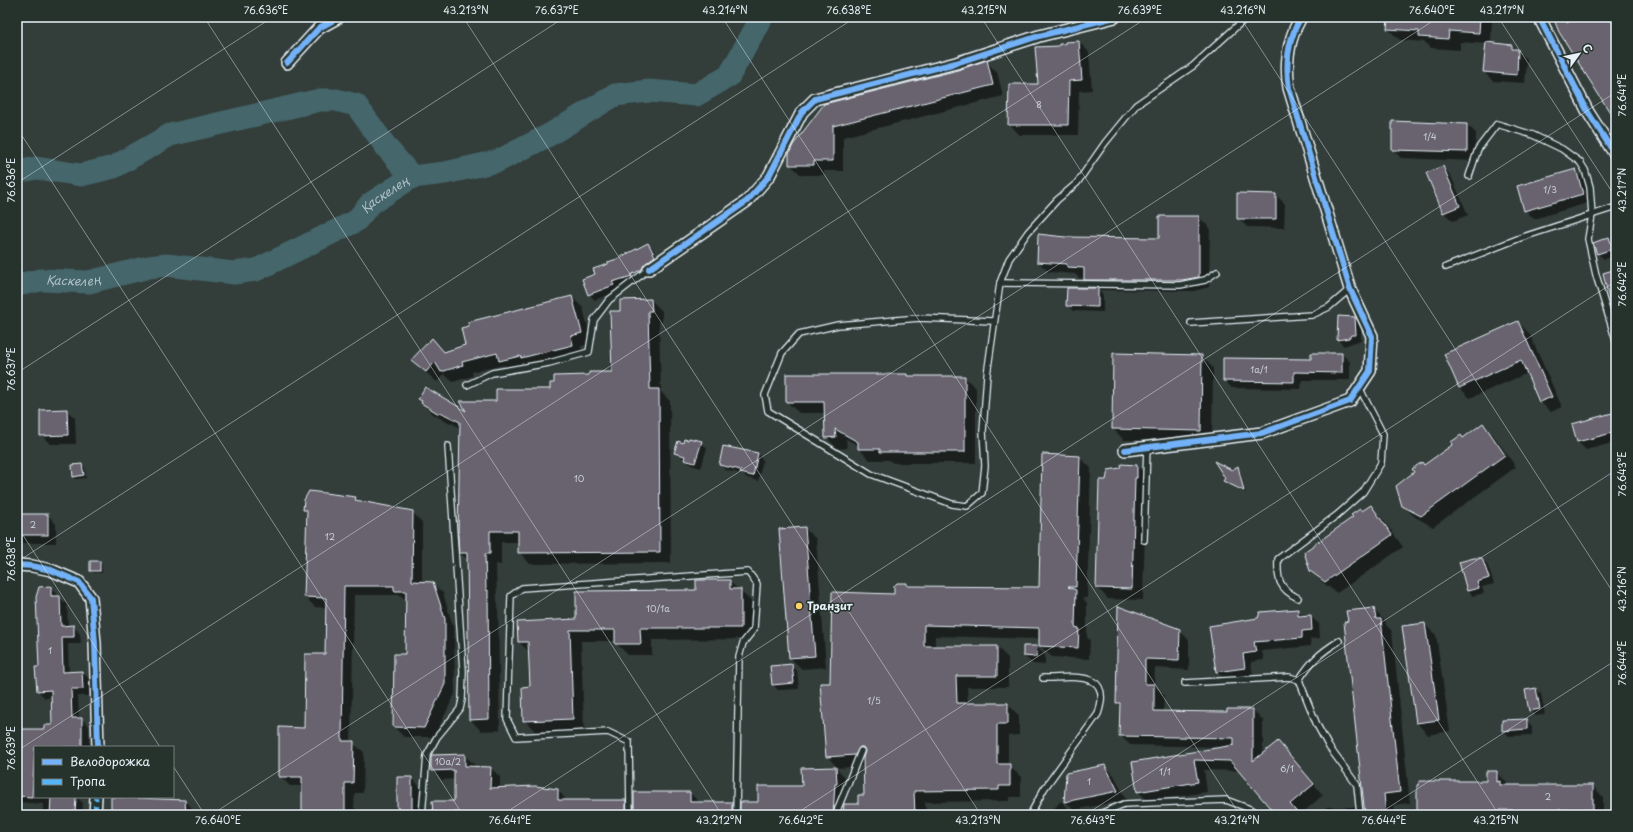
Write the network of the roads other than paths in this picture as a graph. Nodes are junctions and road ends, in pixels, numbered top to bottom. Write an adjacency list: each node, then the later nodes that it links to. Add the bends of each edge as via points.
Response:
1 (339, 17): 6 (street, via 319,28)
2 (1115, 17): 12 (street, via 1039,36 956,63 815,99 802,112 769,176 747,201)
3 (1248, 17): 14 (lane, via 1193,66 1136,105 1077,183 1057,200 1028,232 1009,258)
4 (1301, 17): 15 (street, via 1293,32 1286,67 1288,88)
5 (1539, 17): 7 (street, via 1588,112)
6 (287, 63)
7 (1616, 156)
8 (1469, 176): 10 (lane, via 1478,149 1497,124 1533,134 1580,162 1590,187)
9 (1616, 207): 10 (lane)
10 (1592, 215): 11 (lane, via 1520,238); 18 (lane, via 1588,239)
11 (1446, 267)
12 (649, 269): 19 (lane, via 609,300 594,320 589,352 549,363 492,373)
13 (1217, 272): 14 (lane, via 1205,280 1180,285)
14 (1000, 283): 16 (lane)
15 (1350, 289): 17 (lane, via 1329,307 1312,315); 20 (street, via 1372,336 1370,371)
16 (993, 321): 16 (lane, via 919,318 838,325 799,334 782,353 765,395 768,411 871,474 952,504 967,506 982,493 985,466 983,431)
17 (1191, 323)
18 (1616, 341)
19 (467, 385)
20 (1359, 387): 22 (street, via 1350,401 1262,433); 26 (lane, via 1383,434 1381,463 1363,492 1278,559 1277,577 1287,593)
21 (448, 446): 35 (lane, via 463,671 462,700 460,709 437,737 427,755)
22 (1147, 447): 23 (street); 24 (lane)
23 (1125, 450)
24 (1144, 540)
25 (17, 565): 31 (street, via 50,570 79,582 91,598)
26 (1298, 598)
27 (1339, 641): 29 (lane, via 1310,662)
28 (1043, 678): 39 (lane, via 1078,678 1093,681 1099,684 1102,701 1098,714 1044,789)
29 (1299, 680): 30 (lane, via 1289,677); 42 (lane, via 1311,713 1326,742 1357,785)
30 (1185, 683)
31 (98, 746)
32 (861, 751): 38 (lane)
33 (96, 798): 34 (street)
34 (95, 815)
35 (422, 815)
36 (630, 815): 37 (lane, via 629,742 608,732 516,737 507,719 511,596 522,588 748,572 757,584 754,629 743,643 738,657)
37 (736, 815)
38 (837, 815)
39 (1030, 815)
40 (1097, 815): 41 (lane, via 1124,804 1226,800 1250,809)
41 (1258, 815)
42 (1360, 815)

